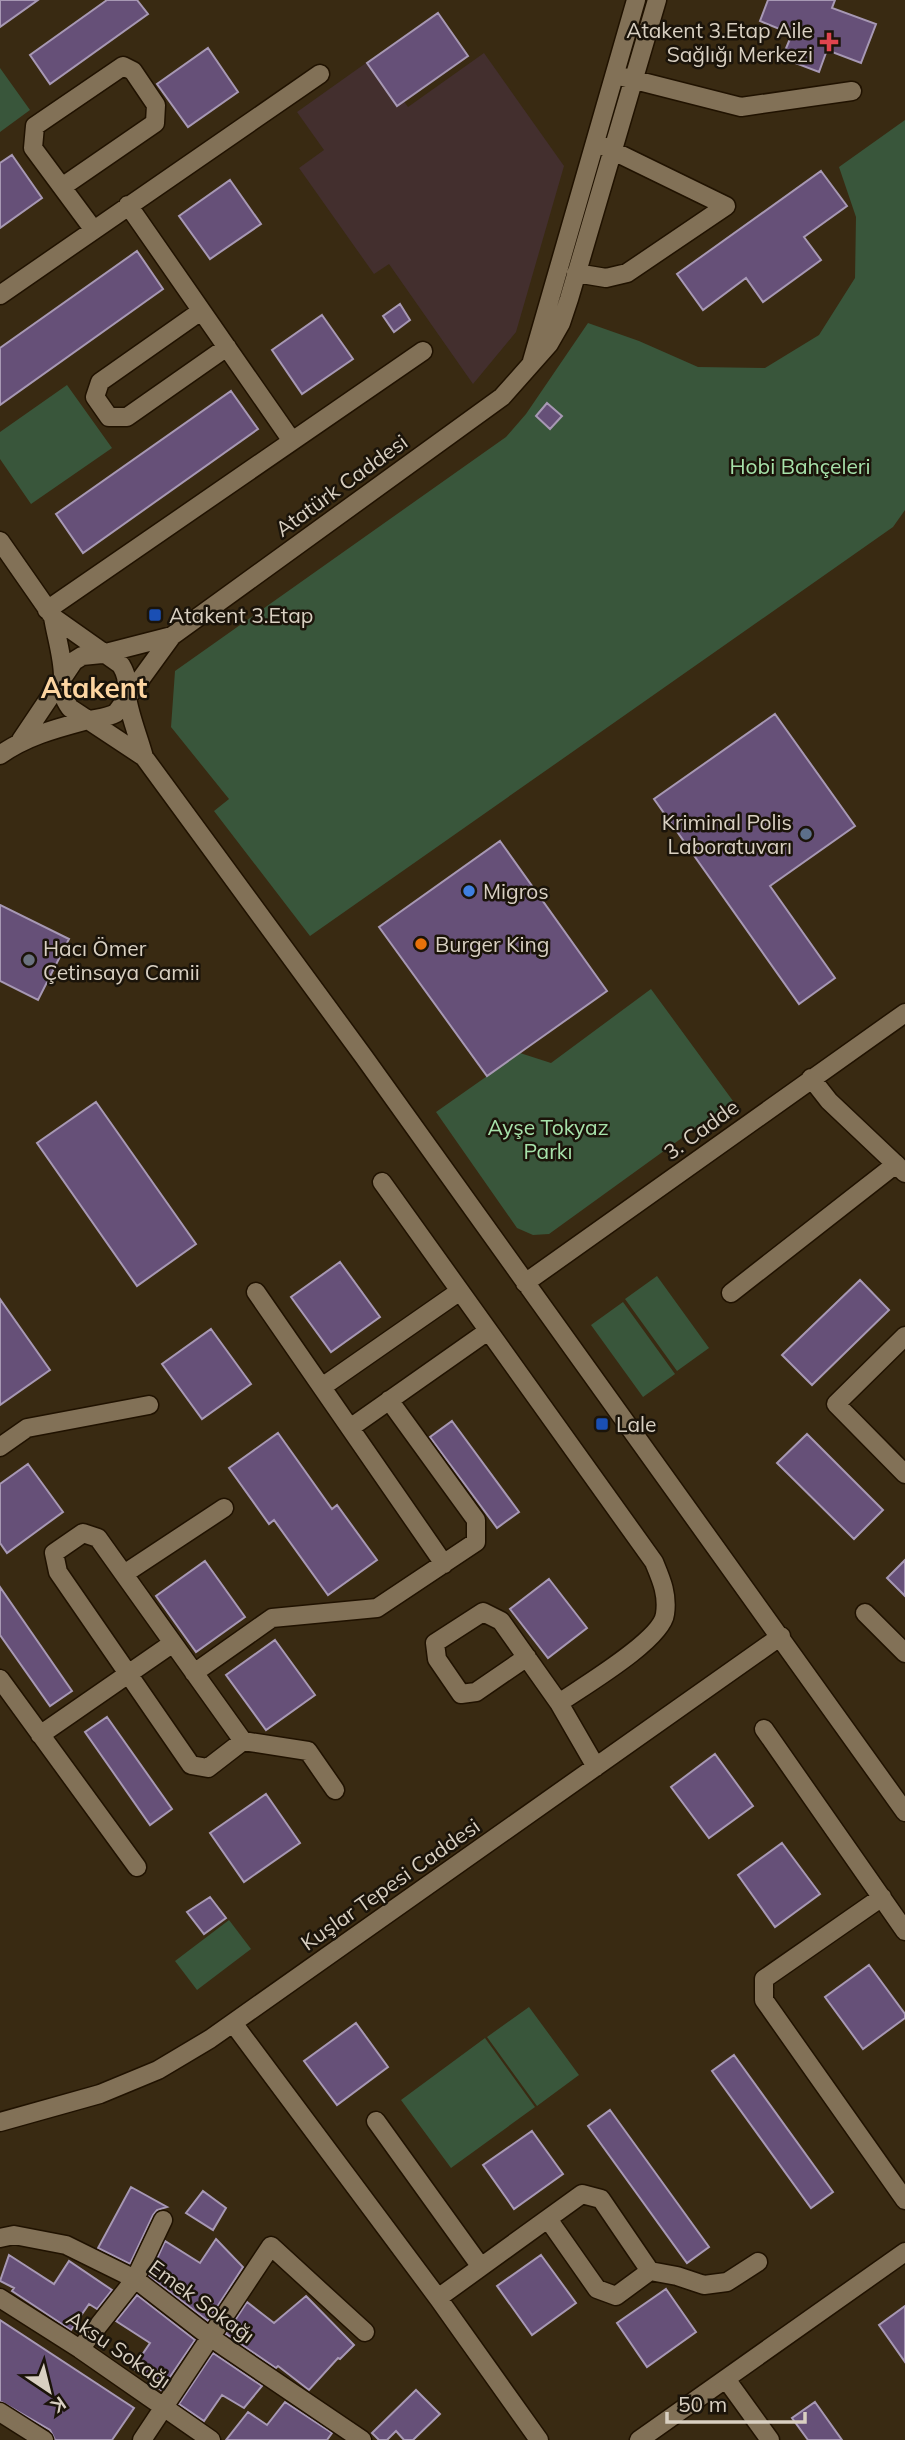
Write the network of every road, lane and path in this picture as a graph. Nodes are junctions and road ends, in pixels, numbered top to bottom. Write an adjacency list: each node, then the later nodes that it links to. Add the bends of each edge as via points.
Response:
1 (636, 0): 4 (street, Atatürk Caddesi)
2 (657, 0): 5 (street, Atatürk Caddesi)
3 (320, 74): 10 (street)
4 (614, 74): 5 (street); 7 (street, Atatürk Caddesi)
5 (632, 79): 6 (street, via 741,107); 8 (street, Atatürk Caddesi)
6 (852, 91)
7 (595, 142): 8 (street); 17 (street, Atatürk Caddesi)
8 (612, 150): 12 (street, Atatürk Caddesi); 12 (street, via 726,206 628,274 606,278)
9 (62, 187): 9 (street, via 155,122 156,105 133,71 123,66 36,126 33,148); 11 (street)
10 (128, 205): 11 (street); 14 (street)
11 (93, 229): 13 (street)
12 (576, 274): 17 (street, Atatürk Caddesi, via 561,323 550,344)
13 (0, 295)
14 (201, 311): 15 (street); 15 (street, via 100,382 95,397 109,417 127,417)
15 (227, 347): 18 (street)
16 (424, 351): 18 (street)
17 (531, 364): 21 (street, Atatürk Caddesi, via 502,397)
18 (292, 441): 20 (street)
19 (0, 541): 20 (street)
20 (50, 613): 22 (street); 23 (street)
21 (172, 636): 22 (street); 24 (street)
22 (102, 654): 23 (street, via 82,656); 24 (street, via 112,658 126,675)
23 (63, 677): 25 (street, via 64,699); 26 (street)
24 (127, 696): 25 (street, via 108,718); 28 (street)
25 (88, 719): 26 (street); 28 (street)
26 (21, 740): 27 (street)
27 (0, 755)
28 (144, 757): 33 (street)
29 (905, 1013): 30 (street, 3. Cadde)
30 (811, 1078): 31 (street); 33 (street, 3. Cadde)
31 (901, 1169): 36 (street)
32 (382, 1182): 34 (street)
33 (525, 1283): 49 (street)
34 (460, 1291): 37 (street); 39 (street)
35 (256, 1292): 39 (street)
36 (732, 1293)
37 (488, 1331): 40 (street); 56 (street, via 654,1562 666,1592 665,1617 646,1642)
38 (905, 1336): 44 (street, via 836,1404)
39 (321, 1387): 42 (street)
40 (389, 1400): 42 (street); 46 (street, via 476,1520 476,1542)
41 (149, 1405): 43 (street, via 27,1428)
42 (350, 1428): 46 (street)
43 (0, 1447)
44 (905, 1474)
45 (224, 1508): 47 (street)
46 (443, 1564): 53 (street, via 377,1608 272,1618)
47 (124, 1574): 50 (street); 54 (street, via 98,1538 83,1533 54,1553 58,1572)
48 (865, 1613): 51 (street)
49 (781, 1636): 60 (street, Kuşlar Tepesi Caddesi); 62 (street)
50 (173, 1643): 53 (street); 54 (street)
51 (905, 1653)
52 (527, 1657): 52 (street, via 476,1692 461,1694 437,1659 435,1643 483,1612 501,1621); 56 (street)
53 (194, 1672): 59 (street)
54 (128, 1674): 58 (street); 59 (street, via 191,1765 208,1769)
55 (0, 1679): 58 (street)
56 (559, 1703): 60 (street)
57 (764, 1728): 64 (street)
58 (40, 1735): 63 (street)
59 (243, 1741): 61 (street, via 308,1751)
60 (596, 1767): 66 (street, Kuşlar Tepesi Caddesi)
61 (335, 1790)
62 (905, 1812)
63 (137, 1867)
64 (881, 1897): 65 (street); 69 (street, via 764,1979 764,2000)
65 (905, 1931)
66 (233, 2023): 68 (street, Kuşlar Tepesi Caddesi, via 158,2070 100,2094); 79 (street)
67 (376, 2121): 75 (street)
68 (0, 2122)
69 (905, 2200)
70 (548, 2219): 75 (street); 76 (street, via 597,2289 616,2296); 76 (street, via 582,2194 601,2199)
71 (163, 2220): 77 (street)
72 (0, 2238): 77 (street, Emek Sokağı, via 14,2235 66,2245)
73 (905, 2252): 83 (street)
74 (758, 2262): 76 (street, via 727,2282 704,2285)
75 (481, 2267): 79 (street)
76 (650, 2272)
77 (135, 2279): 81 (street, Emek Sokağı); 82 (street)
78 (0, 2298): 82 (street, Aksu Sokağı)
79 (438, 2298): 90 (street)
80 (365, 2332): 81 (street, via 271,2246)
81 (210, 2337): 84 (street); 89 (street, Emek Sokağı)
82 (80, 2349): 84 (street, Aksu Sokağı)
83 (726, 2379): 91 (street); 92 (street)
84 (163, 2407): 87 (street); 88 (street, Aksu Sokağı)
85 (0, 2412): 86 (street)
86 (44, 2440)
87 (142, 2440)
88 (211, 2440)
89 (362, 2440)
90 (539, 2440)
91 (639, 2440)
92 (770, 2440)

